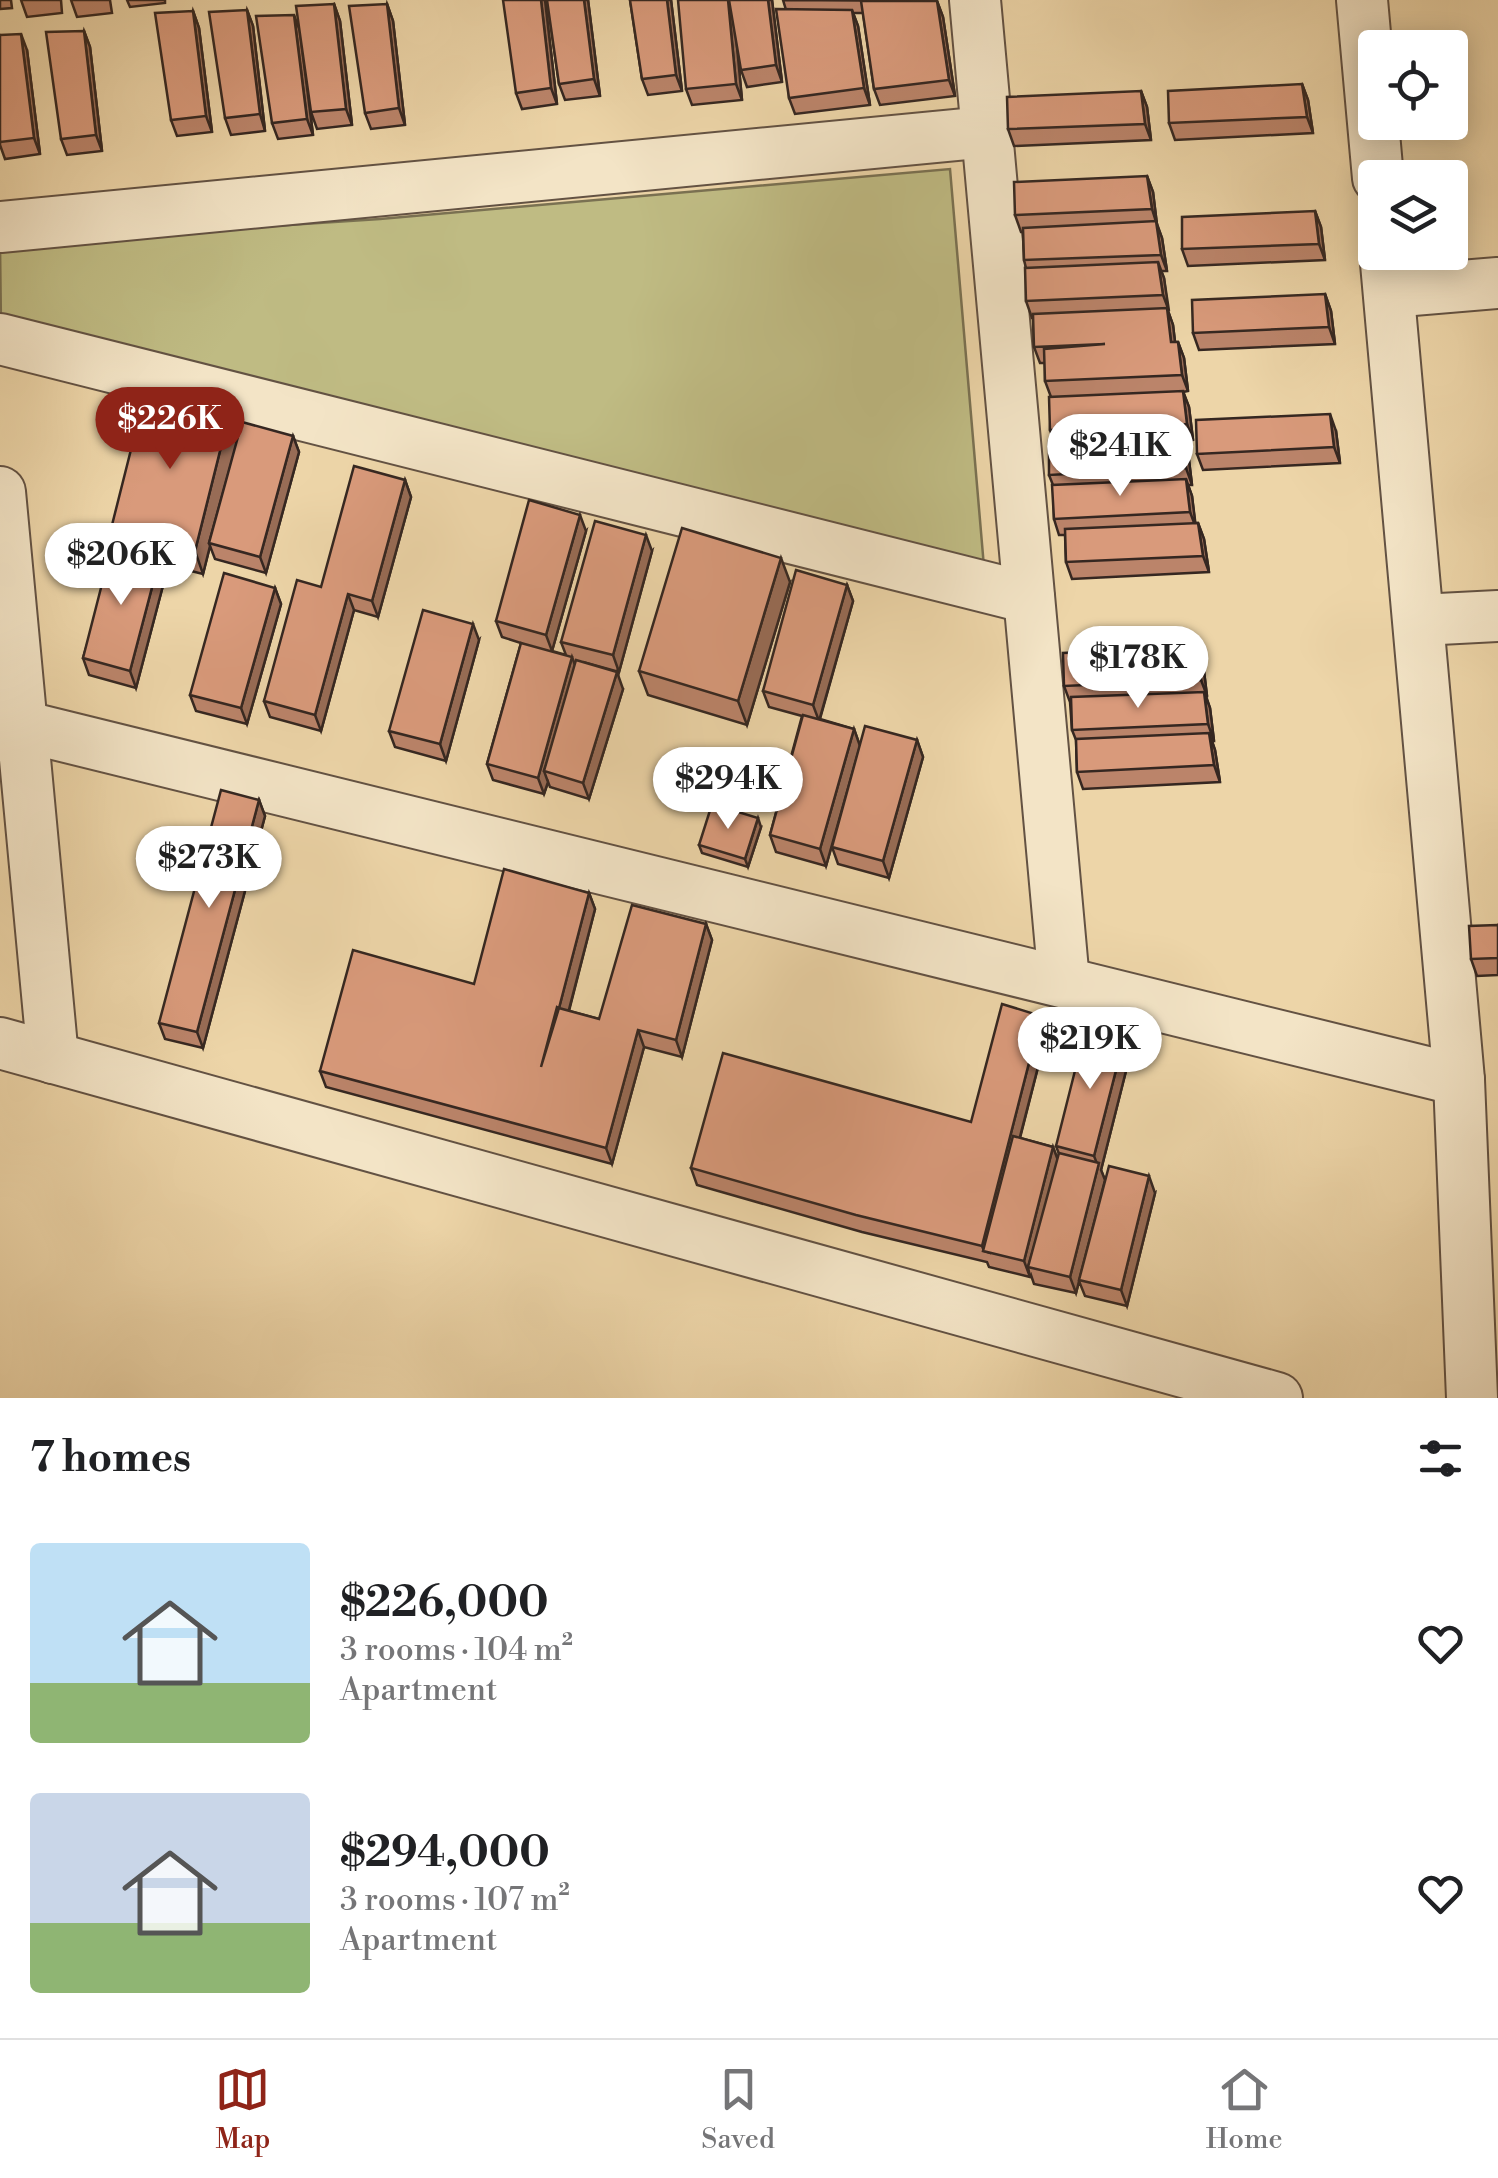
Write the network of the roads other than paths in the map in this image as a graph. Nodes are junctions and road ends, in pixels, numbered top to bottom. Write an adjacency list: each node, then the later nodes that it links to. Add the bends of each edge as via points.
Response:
1 (975, 0): 3 (street)
2 (1362, 0): 4 (street)
3 (986, 132): 5 (street); 10 (street)
4 (1376, 160)
5 (0, 227)
6 (1387, 272): 7 (street); 12 (street)
7 (1498, 282)
8 (0, 339): 10 (street)
9 (0, 492): 13 (street)
10 (1030, 598): 14 (street)
11 (1498, 616): 12 (street)
12 (1420, 620): 17 (street)
13 (22, 726): 14 (street); 16 (street)
14 (1064, 982): 17 (street)
15 (0, 1044): 16 (street)
16 (52, 1058): 18 (street)
17 (1459, 1080): 19 (street)
18 (1277, 1398)
19 (1472, 1398)

